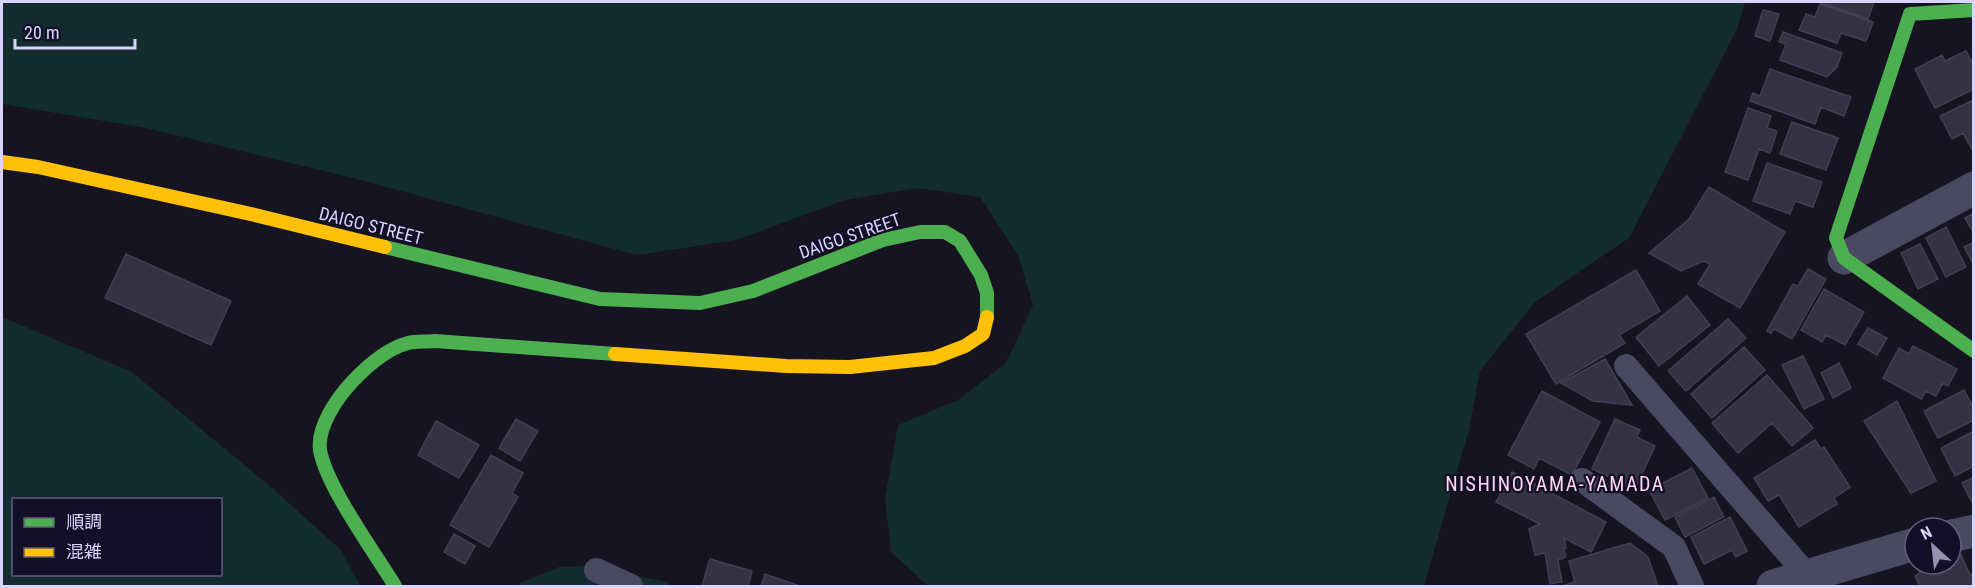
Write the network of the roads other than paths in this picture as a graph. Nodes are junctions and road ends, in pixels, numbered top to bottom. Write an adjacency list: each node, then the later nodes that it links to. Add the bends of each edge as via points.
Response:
1 (1974, 10): 4 (main road, via 1910,14 1836,238)
2 (2, 162): 11 (main road, DAIGO STREET, via 255,215 600,298 700,303 753,291 883,240 920,232 945,232 960,241 981,275 988,315 983,334 934,358 904,363 786,366 435,342 408,344 386,353 340,395 325,421 320,449 343,502)
3 (1974, 188): 4 (street)
4 (1844, 258): 5 (main road)
5 (1974, 351)
6 (1626, 366): 10 (lane)
7 (1582, 480): 13 (lane, via 1674,547)
8 (1903, 548): 10 (street)
9 (596, 570): 12 (lane)
10 (1808, 576): 14 (street)
11 (395, 586)
12 (631, 586)
13 (1692, 586)
14 (1773, 586)

